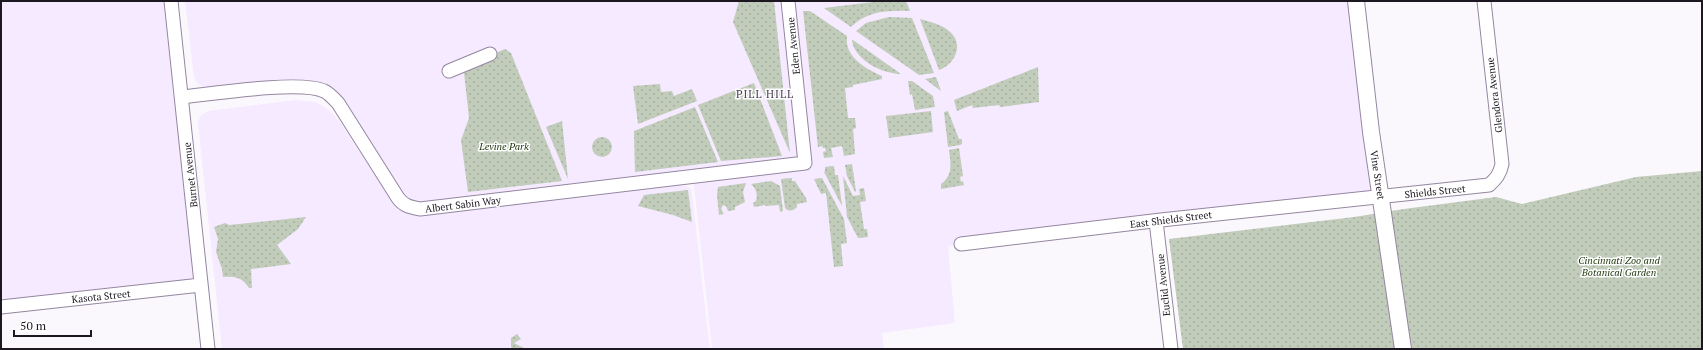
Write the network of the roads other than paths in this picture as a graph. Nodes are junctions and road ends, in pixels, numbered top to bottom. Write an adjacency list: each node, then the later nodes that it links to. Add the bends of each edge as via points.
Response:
1 (171, 1): 7 (street, Burnet Avenue)
2 (788, 1): 8 (street, Eden Avenue)
3 (1356, 1): 10 (main road, Vine Street, via 1371,132)
4 (1484, 1): 9 (street, Glendora Avenue, via 1502,164 1496,179)
5 (490, 54): 6 (street)
6 (449, 71)
7 (182, 97): 8 (street, Albert Sabin Way, via 276,88 300,87 324,91 338,103 402,204 420,209); 13 (street, Burnet Avenue)
8 (805, 163)
9 (1489, 185): 10 (street, Shields Street)
10 (1382, 196): 11 (street, East Shields Street); 17 (main road, Vine Street)
11 (1156, 221): 12 (street, East Shields Street); 16 (street, Euclid Avenue)
12 (961, 244)
13 (201, 285): 14 (street, Kasota Street); 15 (street, Burnet Avenue)
14 (1, 307)
15 (208, 349)
16 (1170, 349)
17 (1403, 349)

